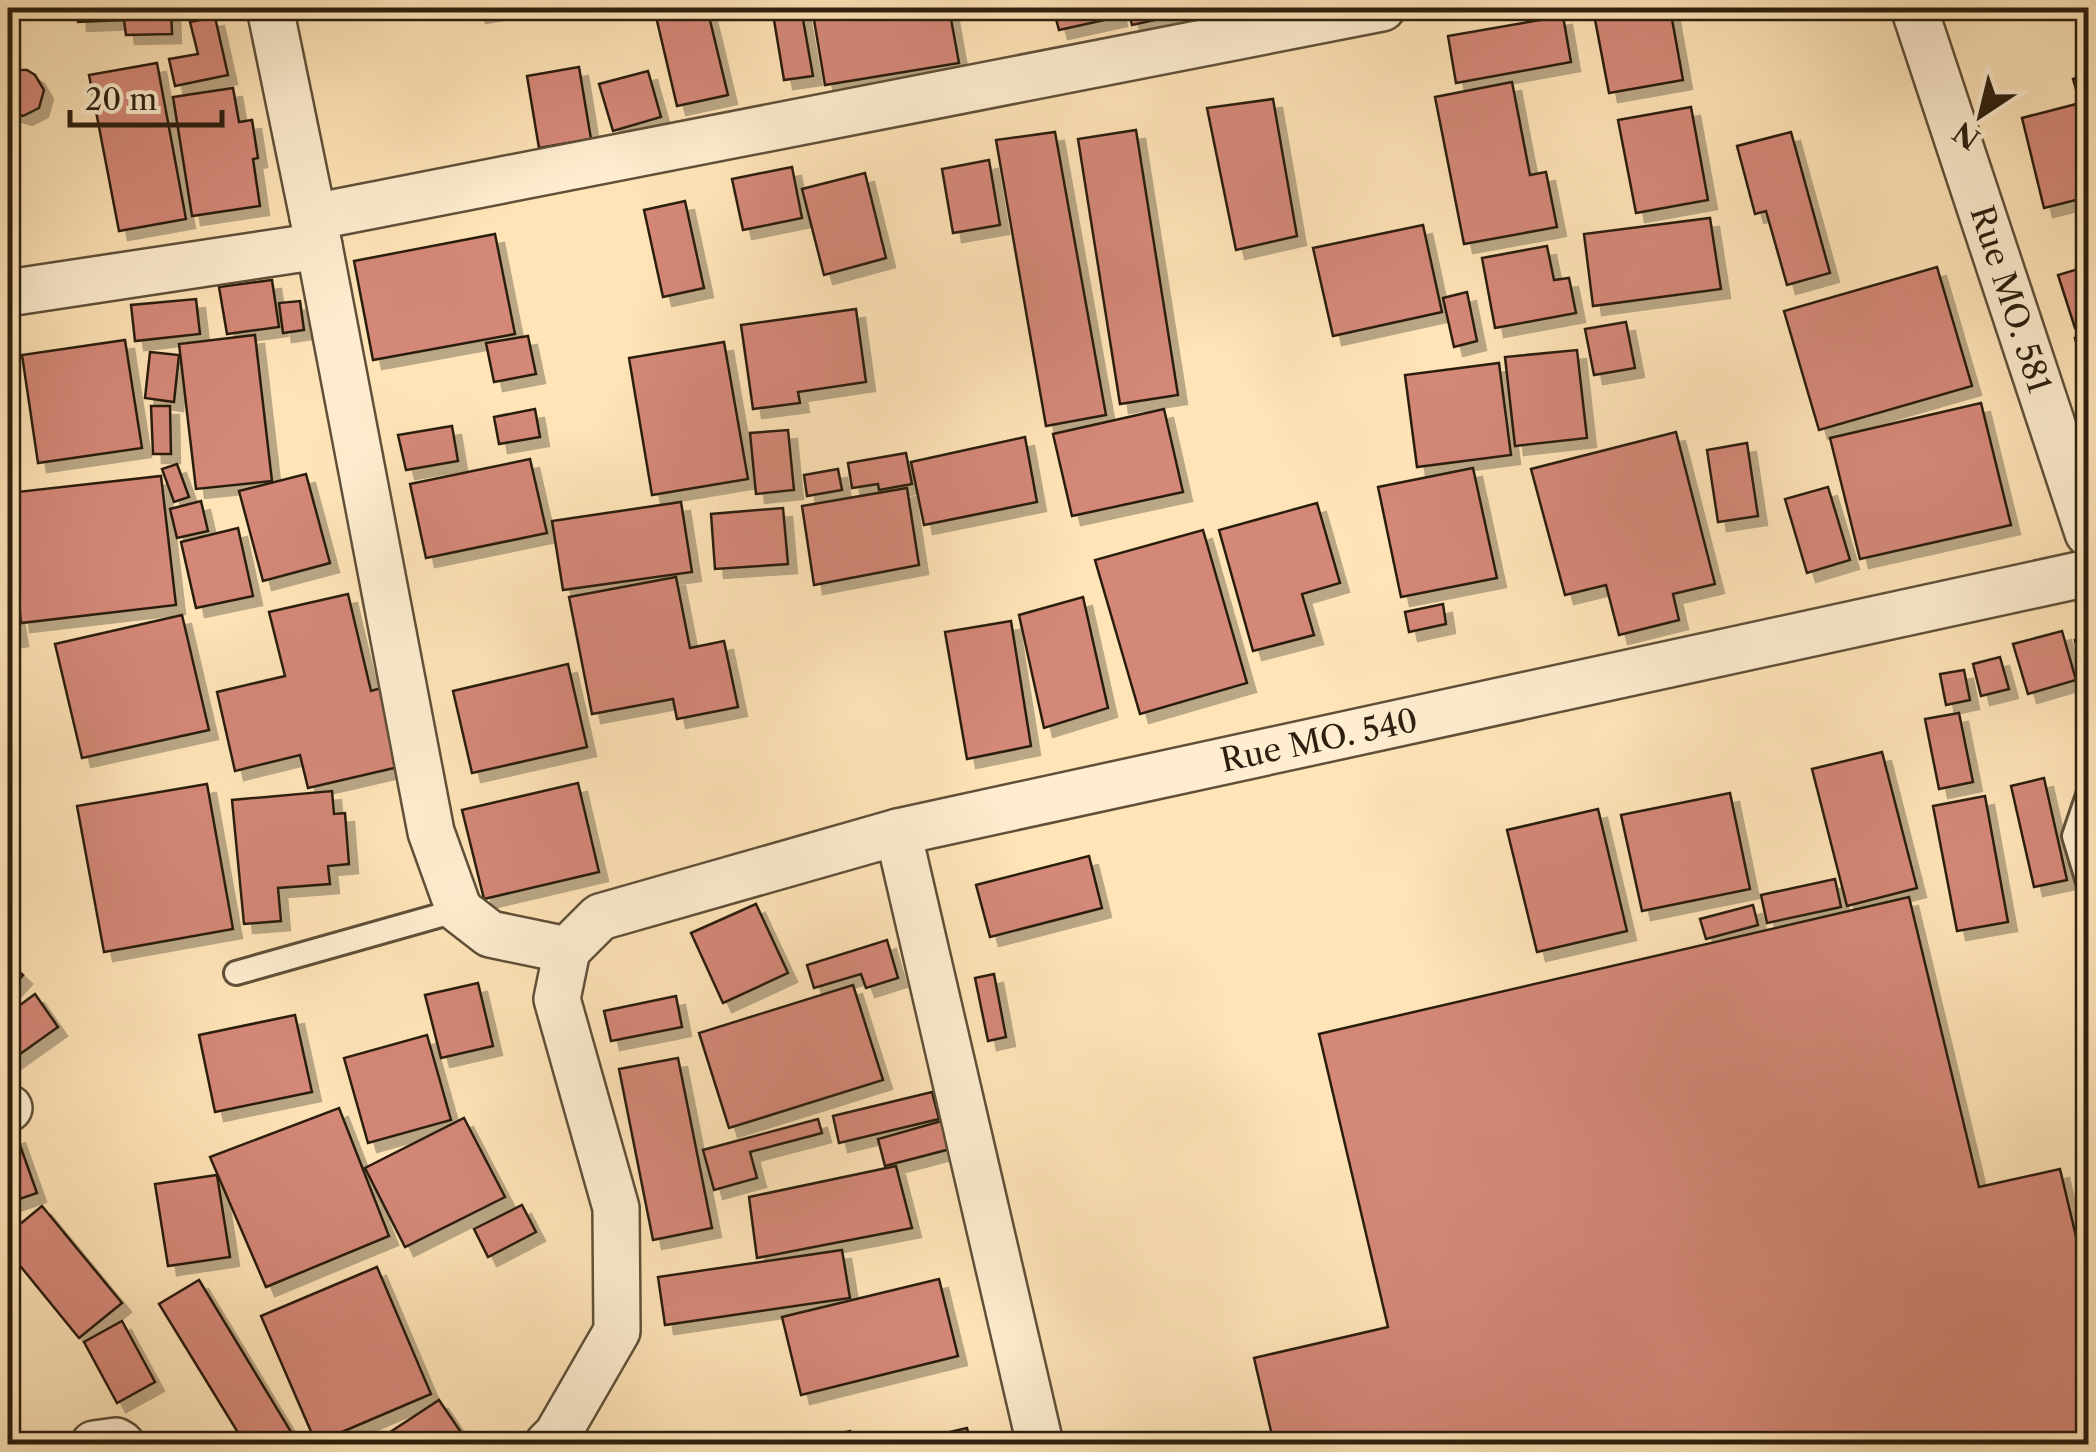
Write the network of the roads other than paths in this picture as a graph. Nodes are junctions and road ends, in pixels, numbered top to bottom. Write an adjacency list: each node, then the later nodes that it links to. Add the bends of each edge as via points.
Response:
1 (270, 8): 4 (street)
2 (1382, 8): 4 (street)
3 (1914, 8): 6 (street, Rue MO. 581)
4 (316, 231): 5 (street); 11 (street, via 430,832)
5 (8, 293)
6 (2088, 533)
7 (2088, 573): 9 (street, Rue MO. 540)
8 (2088, 795): 10 (lane, via 2074,836)
9 (898, 832): 12 (street, Rue MO. 540, via 600,917); 17 (street)
10 (2088, 882)
11 (459, 910): 12 (street, via 490,934); 13 (lane)
12 (567, 950): 16 (street, via 557,999 616,1208 617,1331)
13 (236, 973)
14 (94, 1444): 15 (street)
15 (120, 1444)
16 (548, 1444)
17 (1040, 1444)

